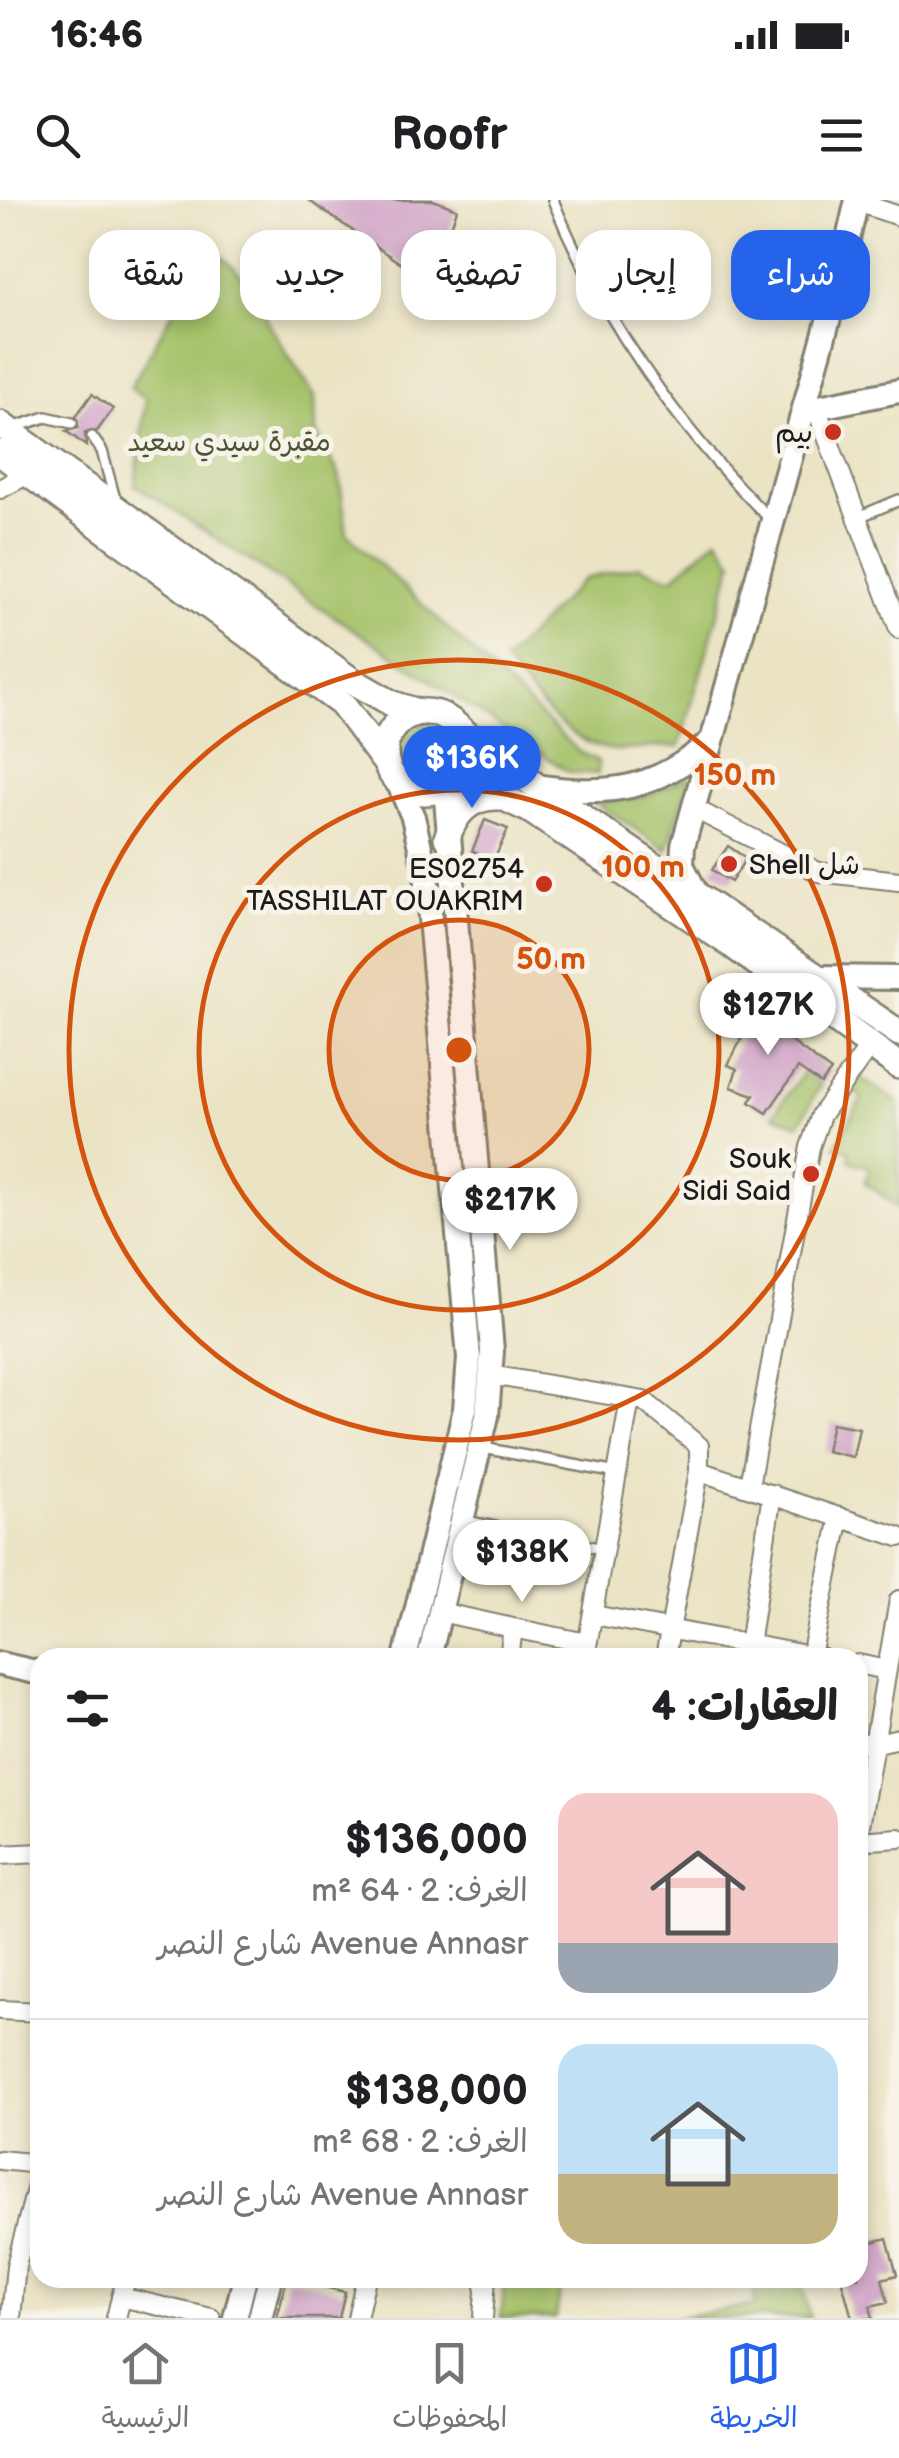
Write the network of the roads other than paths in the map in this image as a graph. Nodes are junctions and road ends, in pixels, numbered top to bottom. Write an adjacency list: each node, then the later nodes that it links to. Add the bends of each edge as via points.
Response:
1 (553, 200): 14 (lane, via 666,399 712,460)
2 (857, 201): 3 (street); 5 (main road)
3 (899, 216)
4 (899, 392): 5 (main road)
5 (811, 410): 13 (street); 14 (main road)
6 (72, 423): 8 (lane, via 46,417)
7 (92, 437): 12 (lane)
8 (3, 445): 9 (main road); 12 (main road)
9 (28, 474): 10 (street); 19 (main road, via 342,704)
10 (0, 490)
11 (899, 500): 13 (lane)
12 (117, 506): 16 (main road, via 351,680)
13 (856, 518): 15 (street)
14 (772, 521): 18 (main road)
15 (899, 630)
16 (418, 712): 17 (main road); 19 (main road, via 388,736)
17 (452, 721): 20 (main road, via 465,754); 21 (main road)
18 (711, 741): 21 (main road, via 667,776 644,784); 23 (main road)
19 (392, 772): 20 (main road, via 421,792); 49 (main road, via 413,817 426,873 469,1358 465,1408)
20 (446, 786): 22 (main road); 24 (main road)
21 (536, 786): 26 (main road)
22 (502, 797): 24 (main road, via 460,811); 30 (main road, via 701,924)
23 (694, 808): 25 (street, via 818,872); 26 (main road, via 682,858)
24 (448, 838): 32 (main road)
25 (899, 881)
26 (694, 891): 27 (main road)
27 (818, 977): 28 (main road); 29 (main road)
28 (899, 978)
29 (899, 1033)
30 (870, 1045): 31 (main road); 37 (street, via 820,1115 810,1147)
31 (899, 1066)
32 (490, 1374): 33 (street); 34 (main road)
33 (630, 1398): 35 (street, via 654,1406 691,1436 699,1446); 36 (street)
34 (480, 1448): 36 (lane); 40 (main road)
35 (699, 1471): 37 (street); 48 (street)
36 (618, 1473): 42 (street)
37 (750, 1486): 38 (street)
38 (772, 1494): 39 (street); 56 (street)
39 (840, 1517): 41 (street); 57 (street)
40 (463, 1520): 42 (lane); 44 (main road)
41 (899, 1537)
42 (604, 1549): 45 (street)
43 (899, 1600): 46 (street)
44 (440, 1612): 47 (street); 50 (main road)
45 (594, 1615): 48 (street); 53 (street)
46 (897, 1625): 60 (street)
47 (514, 1628): 51 (street); 52 (street)
48 (670, 1629): 54 (street); 55 (street)
49 (408, 1648)
50 (431, 1648)
51 (511, 1648)
52 (579, 1648)
53 (586, 1648)
54 (667, 1648)
55 (737, 1648)
56 (748, 1648)
57 (817, 1648)
58 (0, 1664): 61 (main road)
59 (868, 1666): 60 (street)
60 (886, 1670): 62 (street)
61 (30, 1671)
62 (868, 1733)
63 (899, 1738): 64 (street)
64 (868, 1743)
65 (899, 1838): 66 (street)
66 (868, 1839)
67 (30, 1854): 68 (street)
68 (0, 1855)
69 (0, 2010): 70 (street)
70 (30, 2012)
71 (0, 2160): 72 (street)
72 (30, 2163)
73 (30, 2215): 80 (street)
74 (123, 2288): 79 (street)
75 (242, 2288): 83 (main road)
76 (268, 2288): 84 (main road)
77 (364, 2288): 85 (street)
78 (485, 2288): 86 (street)
79 (121, 2297): 81 (street); 82 (street)
80 (7, 2310)
81 (116, 2318)
82 (210, 2318)
83 (235, 2318)
84 (260, 2318)
85 (357, 2318)
86 (483, 2318)

